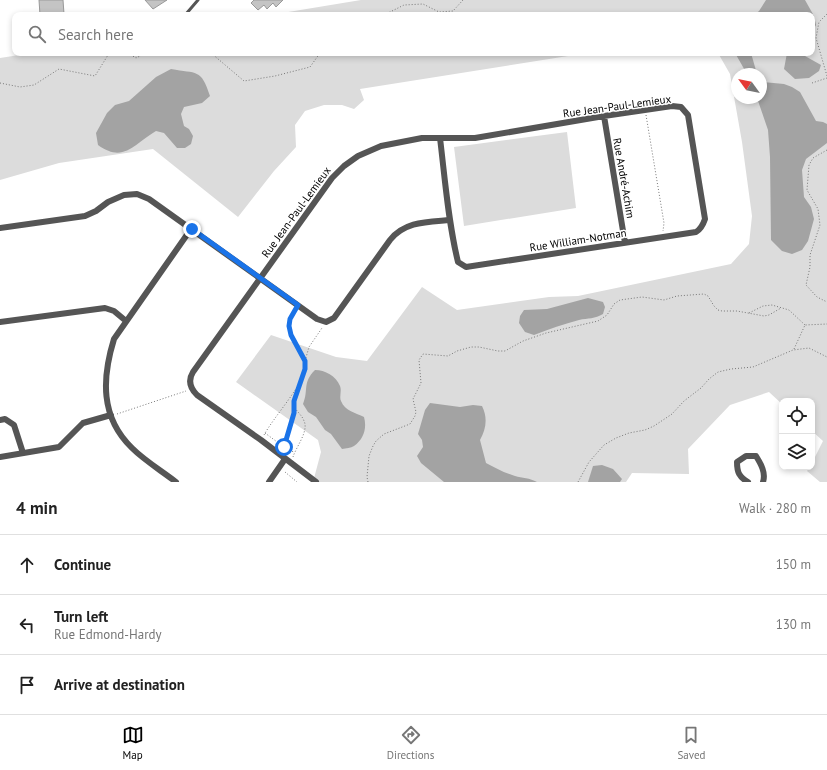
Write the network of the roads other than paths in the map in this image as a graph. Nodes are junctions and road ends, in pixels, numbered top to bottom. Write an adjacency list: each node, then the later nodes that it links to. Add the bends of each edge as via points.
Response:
1 (198, 0): 2 (lane)
2 (188, 12)
3 (681, 108): 4 (street, Rue Jean-Paul-Lemieux, via 672,106); 9 (street, Rue William-Notman, via 688,115 705,219 696,232)
4 (604, 116): 5 (street, Rue Jean-Paul-Lemieux, via 475,138); 9 (street, Rue André-Achim)
5 (440, 138): 6 (street, Rue William-Notman); 10 (street, Rue Jean-Paul-Lemieux, via 422,138 381,146 351,160 332,178)
6 (450, 220): 9 (street, Rue William-Notman, via 458,262 466,267); 10 (street, via 414,224 400,230 330,321 317,319)
7 (0, 228): 8 (street, via 85,216 115,198 137,194 149,199)
8 (192, 229): 10 (street); 11 (street)
9 (625, 244)
10 (260, 278): 17 (street, Rue Jean-Paul-Lemieux, via 193,372 190,380 191,387 197,394)
11 (126, 321): 12 (street, via 114,311 105,308); 13 (street, via 114,339 108,358 107,400)
12 (0, 322)
13 (111, 415): 15 (street, via 83,422 59,447); 18 (street, via 120,433 132,448)
14 (0, 420): 15 (street, via 5,419 14,425)
15 (23, 453): 16 (street)
16 (0, 457)
17 (285, 459): 19 (street); 20 (street)
18 (176, 482)
19 (269, 482)
20 (316, 482)
21 (748, 482): 22 (street, via 737,472 737,462 746,456 756,456 762,465)
22 (763, 482)

